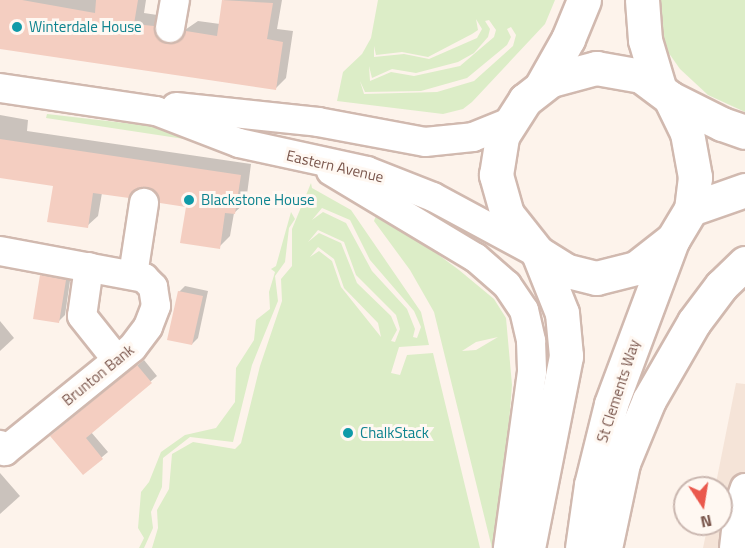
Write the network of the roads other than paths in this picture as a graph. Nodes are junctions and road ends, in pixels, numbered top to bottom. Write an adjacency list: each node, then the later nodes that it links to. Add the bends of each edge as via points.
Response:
1 (175, 0): 4 (street)
2 (584, 0): 5 (main road)
3 (642, 0): 7 (main road, via 645,39)
4 (170, 28)
5 (542, 85): 7 (main road, via 575,72 604,68 641,76); 9 (main road)
6 (0, 88): 8 (street, Eastern Avenue)
7 (665, 92): 10 (main road, via 722,124); 14 (main road, via 682,120 693,154)
8 (156, 111): 9 (street, Eastern Avenue, via 175,107 276,116 425,142 473,137); 11 (street, Eastern Avenue, via 239,144)
9 (508, 123): 17 (main road, via 498,148 498,187 509,218)
10 (745, 132)
11 (311, 159): 17 (street, Eastern Avenue, via 409,185); 24 (street, via 476,258 521,304 530,331 532,372)
12 (745, 190): 14 (main road)
13 (144, 203): 20 (street)
14 (691, 209): 15 (main road)
15 (673, 239): 17 (main road, via 636,268 596,278 567,271); 26 (main road, St Clements Way, via 605,422)
16 (0, 251): 19 (street)
17 (538, 253): 25 (main road, via 562,313 566,356)
18 (745, 263): 27 (main road, via 721,286 694,322 649,400 623,462)
19 (88, 267): 20 (street); 21 (street, via 82,316)
20 (133, 275): 21 (street, Brunton Bank, via 150,283 155,310 146,332)
21 (117, 360): 22 (street, Brunton Bank, via 5,450)
22 (0, 445)
23 (745, 488): 28 (street)
24 (508, 548)
25 (528, 548)
26 (582, 548)
27 (605, 548)
28 (734, 548)

